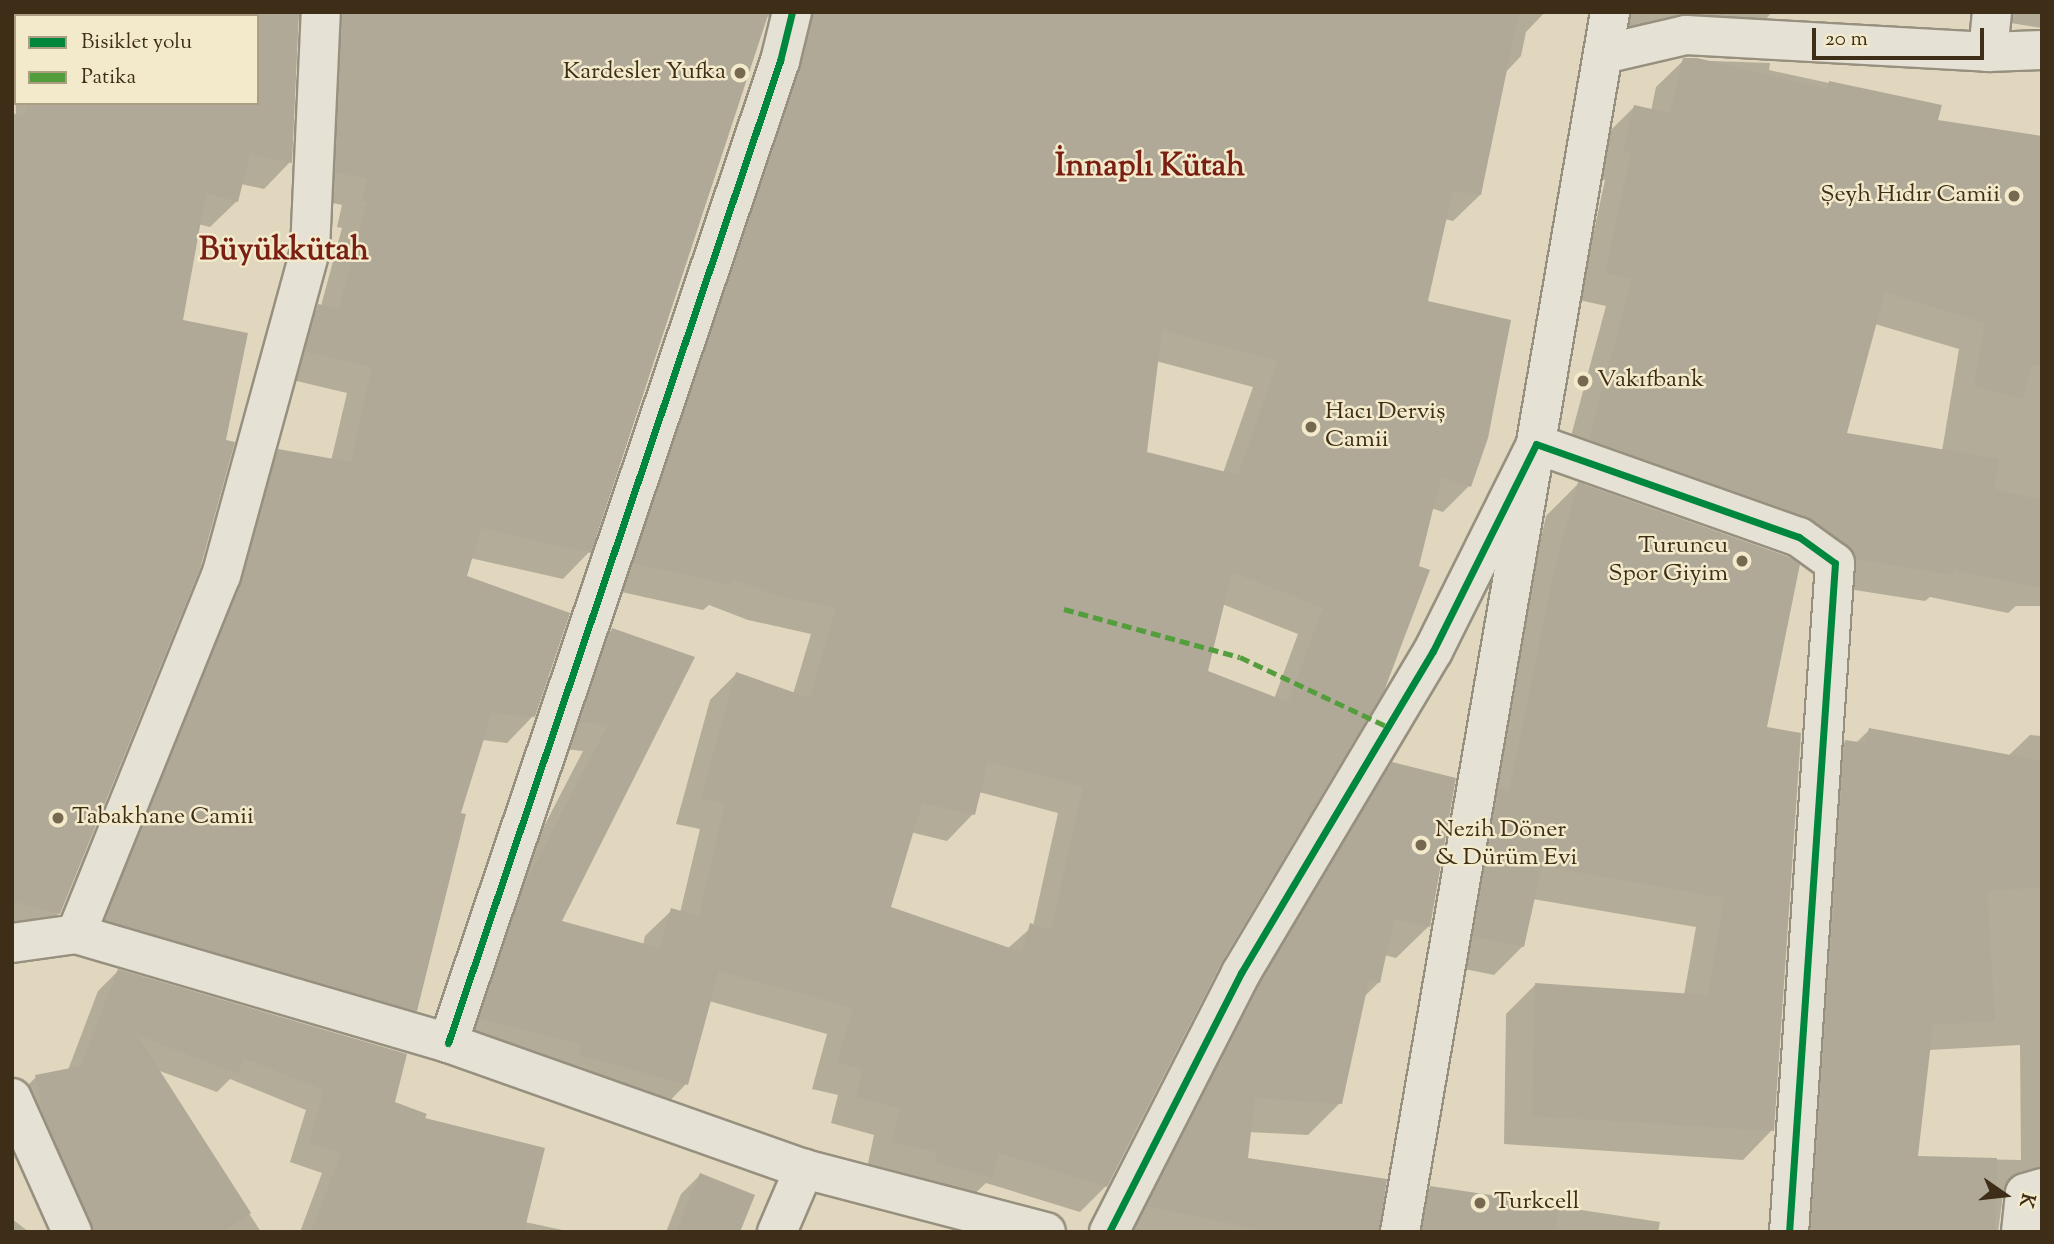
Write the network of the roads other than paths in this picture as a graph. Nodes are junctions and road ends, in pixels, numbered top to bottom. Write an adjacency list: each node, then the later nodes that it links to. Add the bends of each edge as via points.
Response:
1 (321, 12): 9 (street, via 310,250 221,576)
2 (792, 12): 11 (street, via 776,74)
3 (1610, 12): 7 (street)
4 (1992, 12): 6 (street)
5 (2042, 50): 6 (street)
6 (1988, 52): 7 (street, via 1686,35)
7 (1604, 54): 8 (street)
8 (1536, 444): 18 (street, via 1433,651 1241,973); 19 (street); 20 (street, via 1799,537 1836,563)
9 (76, 934): 10 (street); 11 (street)
10 (12, 943)
11 (448, 1043): 13 (street)
12 (12, 1098): 15 (street)
13 (804, 1169): 16 (street); 17 (street)
14 (2042, 1188): 21 (street, via 2025,1193)
15 (72, 1232)
16 (776, 1232)
17 (1046, 1232)
18 (1109, 1232)
19 (1400, 1232)
20 (1789, 1232)
21 (2021, 1232)

